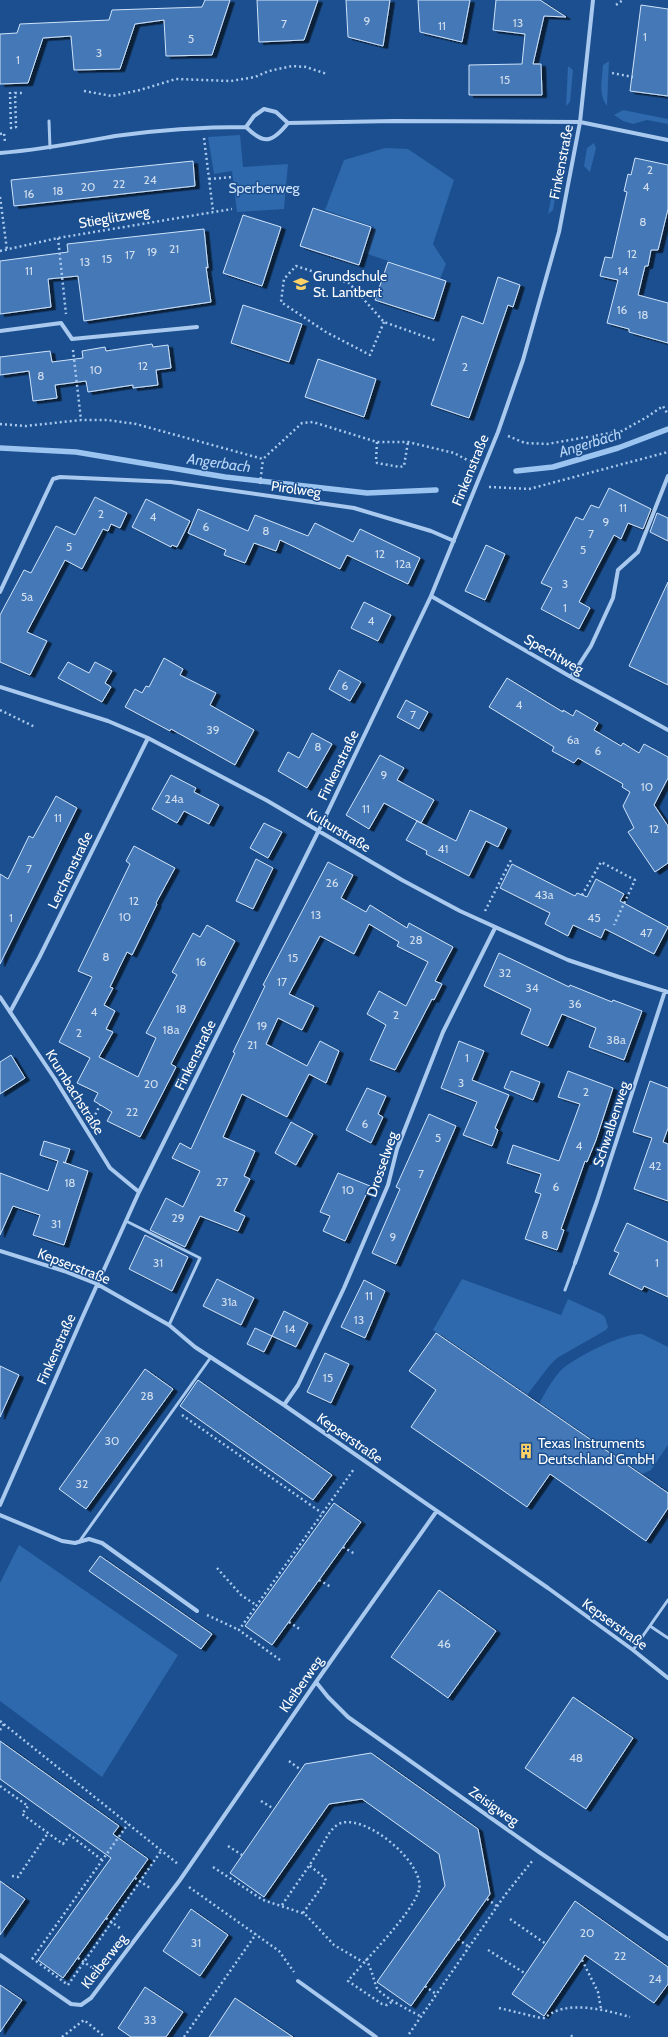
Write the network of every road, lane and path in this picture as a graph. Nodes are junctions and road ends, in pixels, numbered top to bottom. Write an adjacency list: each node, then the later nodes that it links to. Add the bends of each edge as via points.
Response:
1 (593, 0): 11 (street, Finkenstraße)
2 (623, 0): 3 (path)
3 (616, 5)
4 (612, 73): 6 (path)
5 (327, 74): 7 (path, via 306,67 292,66 231,81 176,79 112,96)
6 (632, 77)
7 (84, 90)
8 (10, 92): 9 (path, via 11,128 16,127 15,93)
9 (24, 93)
10 (49, 121): 16 (lane)
11 (580, 122): 12 (street, via 394,120); 15 (street); 35 (street, Finkenstraße, via 559,232 546,283)
12 (288, 123): 14 (street, via 275,138 269,140 258,137); 14 (street, via 276,112 264,109 254,116)
13 (202, 127): 14 (street); 16 (street, via 116,136); 19 (path)
14 (246, 127)
15 (668, 140)
16 (50, 148): 17 (street)
17 (0, 153)
18 (233, 177): 19 (path)
19 (209, 179): 22 (path)
20 (0, 197): 24 (path)
21 (232, 209): 22 (path, Stieglitzweg)
22 (213, 211): 23 (path, Stieglitzweg)
23 (58, 238): 24 (path, Stieglitzweg); 27 (path, via 66,313)
24 (7, 250): 25 (path, Stieglitzweg)
25 (0, 251)
26 (384, 322): 26 (path, via 349,283 296,266 284,279 282,302 326,332 370,355); 31 (path)
27 (61, 323): 29 (street); 30 (street)
28 (197, 327): 30 (street)
29 (0, 331)
30 (72, 339): 33 (path)
31 (437, 341)
32 (668, 415): 35 (path, via 663,406 622,431 547,444 525,443)
33 (81, 420): 34 (path, via 26,426); 39 (path, via 136,424)
34 (0, 424)
35 (498, 432): 44 (street, Finkenstraße)
36 (377, 442): 37 (path); 37 (path, via 377,463 400,467 404,466); 39 (path, via 313,422 302,423)
37 (408, 442): 40 (path, via 454,453)
38 (668, 452): 42 (path, via 529,489)
39 (262, 459): 43 (path)
40 (473, 463)
41 (668, 476): 47 (street, via 638,552 618,570 613,598 591,646)
42 (489, 487)
43 (258, 495): 44 (street, Pirolweg, via 354,508 432,531); 45 (street, Pirolweg, via 170,482 60,476 53,479)
44 (454, 541): 46 (street, Finkenstraße)
45 (0, 592)
46 (431, 596): 47 (street, Spechtweg); 53 (street, Finkenstraße)
47 (572, 677): 51 (street, Spechtweg)
48 (0, 687): 52 (street, Kulturstraße, via 108,721)
49 (0, 710): 50 (path)
50 (35, 728)
51 (668, 730)
52 (148, 738): 53 (street, Kulturstraße); 61 (street, Lerchenstraße)
53 (319, 830): 58 (street, Kulturstraße, via 402,880); 64 (street, Finkenstraße)
54 (511, 860): 56 (path)
55 (582, 895): 57 (path, via 601,862 635,880)
56 (484, 912)
57 (614, 925)
58 (495, 928): 59 (street, Kulturstraße, via 586,967); 72 (street, Drosselweg, via 442,1032 397,1149 388,1185 342,1294 298,1385)
59 (667, 991): 67 (street, Schwalbenweg)
60 (0, 997): 61 (street, Krumbachstraße)
61 (10, 1012): 64 (street, Krumbachstraße, via 110,1168)
62 (100, 1105): 63 (path)
63 (92, 1122)
64 (139, 1192): 65 (street, Finkenstraße)
65 (126, 1222): 68 (street, Finkenstraße); 70 (lane, via 200,1258)
66 (0, 1251): 68 (street, Kepserstraße)
67 (575, 1263): 69 (lane)
68 (97, 1284): 70 (street, Kepserstraße); 75 (street, Finkenstraße)
69 (565, 1290)
70 (169, 1325): 71 (street, Kepserstraße)
71 (211, 1357): 72 (street, Kepserstraße); 73 (lane)
72 (284, 1405): 76 (street, Kepserstraße)
73 (174, 1409): 77 (path); 79 (lane)
74 (354, 1469): 77 (path)
75 (0, 1505)
76 (436, 1512): 93 (street, Kepserstraße, via 548,1588); 96 (street, Kleiberweg)
77 (322, 1513): 86 (path)
78 (0, 1515): 79 (street, via 62,1541)
79 (79, 1542): 87 (street, via 89,1539 102,1543)
80 (343, 1547): 81 (path)
81 (354, 1554)
82 (217, 1568): 86 (path, via 241,1594)
83 (320, 1580): 84 (path)
84 (331, 1587)
85 (668, 1600): 89 (lane)
86 (256, 1605): 90 (path)
87 (197, 1611): 90 (path)
88 (289, 1622): 91 (path)
89 (650, 1626): 92 (lane); 93 (lane)
90 (238, 1630): 94 (path)
91 (301, 1630)
92 (668, 1638)
93 (633, 1650): 95 (street, Kepserstraße)
94 (280, 1660)
95 (668, 1678)
96 (316, 1682): 109 (street, Zeisigweg, via 348,1717); 114 (street, Kleiberweg)
97 (0, 1721): 98 (path)
98 (4, 1724): 99 (path); 105 (path)
99 (0, 1730)
100 (289, 1761): 101 (path)
101 (301, 1770)
102 (0, 1786): 106 (path, via 28,1806 22,1814)
103 (261, 1800): 104 (path)
104 (274, 1809)
105 (128, 1824): 108 (path); 111 (path)
106 (48, 1833): 111 (path, via 63,1844 70,1835); 115 (path, via 18,1877)
107 (228, 1846): 110 (path)
108 (161, 1851): 114 (path); 118 (path)
109 (539, 1852): 122 (path); 129 (street, Zeisigweg)
110 (242, 1855)
111 (102, 1860): 135 (path)
112 (309, 1865): 121 (path); 123 (path, via 326,1881); 137 (path, via 329,1832 341,1823 349,1821 369,1828 389,1841 402,1852 415,1871 420,1883 411,1906)
113 (213, 1867): 121 (path, via 264,1900)
114 (186, 1871): 117 (street, Kleiberweg)
115 (12, 1876)
116 (135, 1878): 118 (path)
117 (180, 1880): 128 (path); 142 (street, Kleiberweg, via 84,2004 71,2004)
118 (140, 1881): 119 (path); 126 (path)
119 (150, 1888)
120 (487, 1899): 122 (path)
121 (282, 1905): 123 (path)
122 (497, 1906): 132 (path)
123 (303, 1913): 140 (path, via 334,1945)
124 (106, 1918): 126 (path)
125 (510, 1919): 131 (path)
126 (112, 1922): 127 (path); 139 (path)
127 (121, 1929)
128 (256, 1934): 144 (path, via 285,1958); 155 (path)
129 (668, 1939)
130 (458, 1940): 132 (path)
131 (546, 1944)
132 (469, 1947): 146 (path)
133 (488, 1950): 143 (path)
134 (0, 1955): 142 (street, Kleiberweg)
135 (32, 1958): 139 (path, via 68,1985); 142 (path)
136 (78, 1958): 139 (path)
137 (366, 1959): 140 (path); 147 (path, via 376,1987)
138 (582, 1960): 149 (path, via 598,1992)
139 (84, 1962): 141 (path)
140 (363, 1962): 147 (path, via 348,1981 382,2004 387,2005)
141 (94, 1969)
142 (23, 1971)
143 (526, 1974)
144 (298, 1981): 156 (street)
145 (425, 1986): 146 (path)
146 (436, 1994): 150 (path)
147 (393, 2001): 150 (path)
148 (499, 2008): 149 (path, via 541,2018 572,2008)
149 (601, 2009): 151 (path)
150 (420, 2016): 152 (path)
151 (630, 2017)
152 (409, 2034)
153 (62, 2037): 154 (path, via 84,2020)
154 (105, 2037)
155 (184, 2037)
156 (376, 2037)
157 (571, 2037): 158 (path)
158 (575, 2037)

